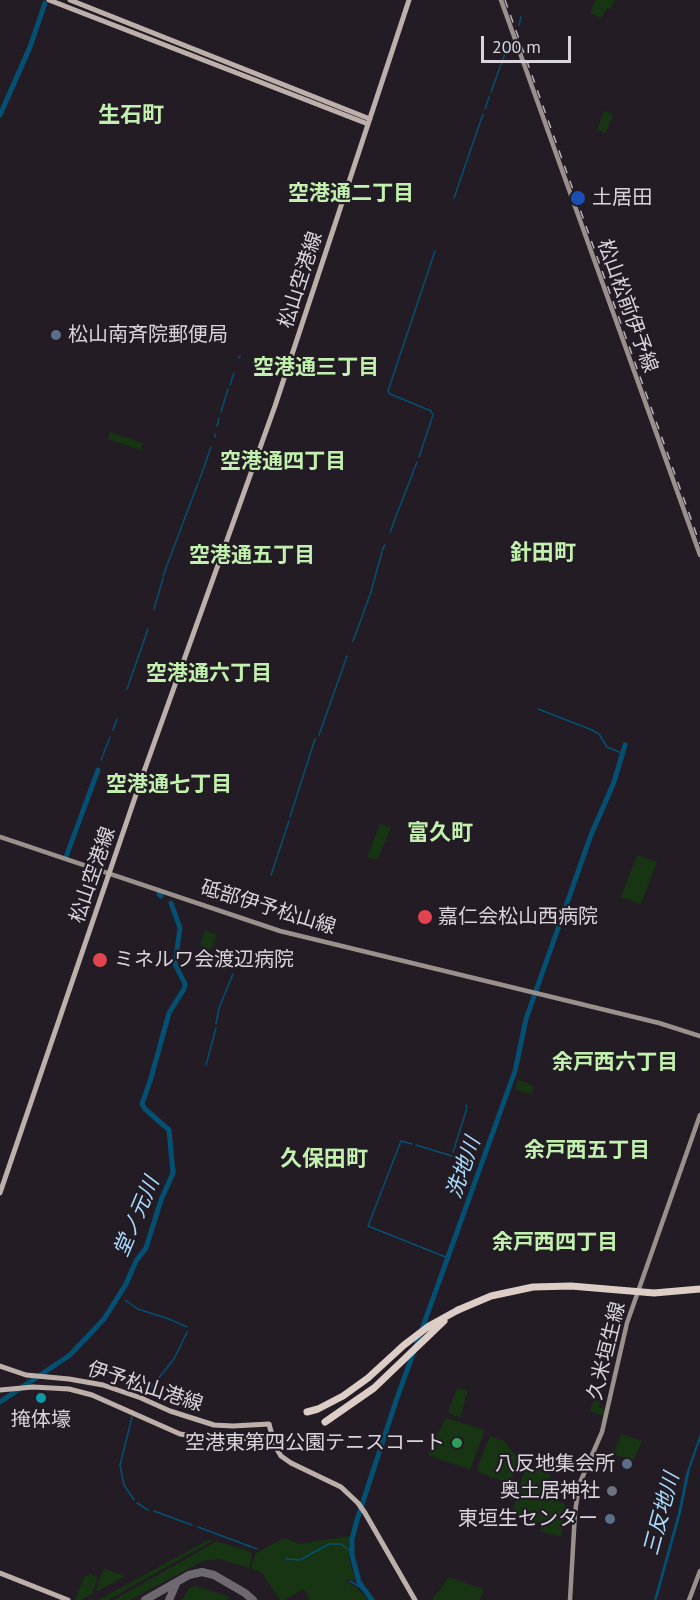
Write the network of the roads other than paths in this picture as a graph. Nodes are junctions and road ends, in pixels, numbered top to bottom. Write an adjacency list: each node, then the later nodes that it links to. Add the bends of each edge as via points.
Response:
1 (49, 0): 5 (main road)
2 (70, 0): 5 (main road)
3 (410, 0): 5 (main road, 松山空港線)
4 (501, 0): 6 (main road, 松山松前伊予線)
5 (369, 122): 8 (main road, 松山空港線, via 275,406)
6 (700, 555)
7 (0, 837): 8 (main road, 砥部伊予松山線)
8 (109, 874): 9 (main road, 砥部伊予松山線, via 280,931); 11 (main road, 松山空港線)
9 (700, 1036)
10 (700, 1115): 23 (main road, 久米垣生線, via 627,1323 602,1432 579,1485)
11 (0, 1193)
12 (700, 1289): 13 (highway, bridge, via 654,1293 540,1287 491,1296)
13 (458, 1310): 16 (highway, via 423,1330 357,1387 331,1404); 17 (highway, via 374,1388)
14 (0, 1366): 18 (main road, 伊予松山港線, via 33,1376 103,1385 214,1425 269,1424)
15 (0, 1390): 18 (main road, 伊予松山港線, via 69,1389 92,1395 180,1434 228,1440)
16 (307, 1413)
17 (325, 1422)
18 (273, 1436): 22 (main road, 伊予松山港線, via 286,1460 341,1486 358,1503)
19 (700, 1571): 24 (main road)
20 (0, 1573): 21 (main road)
21 (68, 1600)
22 (415, 1600)
23 (570, 1600)
24 (689, 1600)

